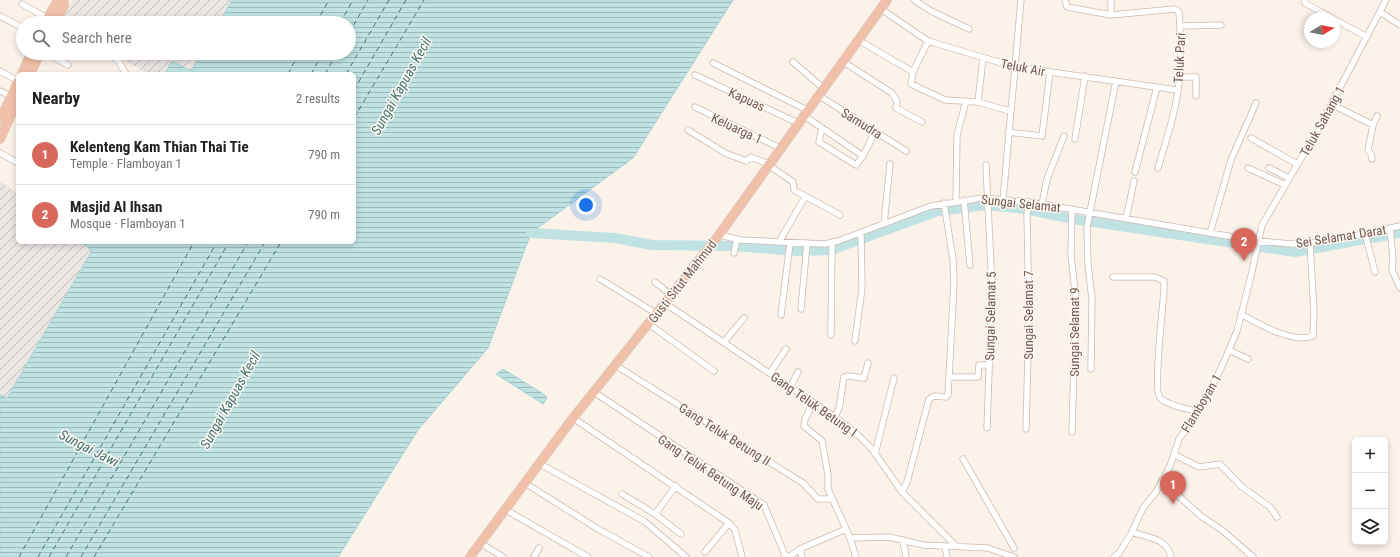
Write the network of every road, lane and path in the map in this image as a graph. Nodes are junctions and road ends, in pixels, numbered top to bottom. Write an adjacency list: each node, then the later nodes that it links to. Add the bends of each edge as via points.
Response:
1 (57, 0): 16 (highway)
2 (888, 0): 10 (highway, Gusti Situt Mahmud)
3 (914, 0): 22 (street)
4 (1021, 0): 35 (street)
5 (1111, 0): 13 (street)
6 (1304, 0): 11 (street, via 1304,3)
7 (1386, 0): 12 (street, Teluk Sahang 1)
8 (1065, 3): 13 (street, Teluk Pari)
9 (22, 4): 15 (street)
10 (881, 9): 24 (highway, Gusti Situt Mahmud); 25 (street, Teluk Air)
11 (1321, 12)
12 (1380, 12): 20 (street); 23 (street, Teluk Sahang 1)
13 (1111, 15): 21 (street, Teluk Pari, via 1175,9 1179,12)
14 (0, 16): 18 (street)
15 (41, 16)
16 (51, 16)
17 (1340, 22): 23 (street)
18 (16, 24)
19 (1222, 25): 21 (street, Teluk Pari)
20 (1400, 25)
21 (1181, 26): 44 (street, Teluk Pari)
22 (969, 29)
23 (1367, 37): 56 (street, Teluk Sahang 1)
24 (858, 40): 32 (highway, Gusti Situt Mahmud); 40 (street)
25 (928, 41): 26 (street, Teluk Air); 40 (street)
26 (983, 58): 35 (street, Teluk Air); 54 (street)
27 (27, 60): 37 (highway)
28 (37, 60): 38 (highway)
29 (59, 60): 34 (street)
30 (117, 60): 39 (street)
31 (793, 62): 50 (street, Samudra)
32 (842, 62): 50 (highway, Gusti Situt Mahmud); 63 (street, via 892,93 897,100 896,108)
33 (713, 64): 60 (street)
34 (68, 65)
35 (1015, 67): 41 (street, Teluk Air); 58 (street)
36 (0, 71): 45 (street)
37 (21, 72)
38 (31, 72)
39 (125, 72)
40 (913, 72): 53 (street, via 910,82 912,85 945,100)
41 (1050, 72): 43 (street, Teluk Air); 68 (street, via 1042,136)
42 (695, 75): 60 (street, Kapuas)
43 (1084, 76): 46 (street, Teluk Air); 72 (street)
44 (1179, 77): 49 (street, Teluk Pari); 51 (street, via 1196,77)
45 (16, 79)
46 (1116, 81): 47 (street, Teluk Air); 100 (street)
47 (1157, 87): 49 (street, Teluk Air); 86 (street)
48 (0, 90): 52 (street)
49 (1177, 90): 83 (street, Teluk Pari)
50 (820, 91): 60 (highway, Gusti Situt Mahmud); 67 (street, Samudra)
51 (1196, 96)
52 (16, 99): 59 (highway); 62 (highway)
53 (966, 102): 54 (street); 93 (street, via 957,135)
54 (978, 102): 58 (street)
55 (1256, 103): 106 (street, via 1231,160)
56 (1331, 104): 64 (street); 81 (street, Teluk Sahang 1)
57 (695, 107): 73 (street, Keluarga 1)
58 (1010, 111): 68 (street)
59 (15, 116): 71 (highway)
60 (803, 116): 65 (street); 73 (highway, Gusti Situt Mahmud)
61 (1378, 116): 64 (street)
62 (0, 120)
63 (922, 122)
64 (1373, 125): 77 (street, via 1368,150)
65 (822, 128): 76 (street); 76 (street, via 819,143 856,166)
66 (688, 130): 79 (street, via 725,153 746,161 751,157)
67 (875, 132): 74 (street, Samudra); 76 (street)
68 (1008, 132): 92 (street)
69 (1064, 136): 95 (street, via 1047,179)
70 (1252, 138): 81 (street)
71 (0, 139)
72 (1075, 139)
73 (780, 148): 79 (highway, Gusti Situt Mahmud)
74 (906, 151)
75 (0, 153): 78 (street)
76 (864, 156)
77 (1372, 159)
78 (16, 162)
79 (768, 164): 90 (street, via 793,182 793,189); 108 (highway, Gusti Situt Mahmud)
80 (890, 164): 102 (street)
81 (1298, 164): 87 (street, Teluk Sahang 1)
82 (986, 165): 91 (street, Sungai Selamat 5)
83 (1158, 168)
84 (1248, 168): 89 (street)
85 (1268, 168): 87 (street)
86 (1135, 172)
87 (1289, 178): 89 (street, Teluk Sahang 1)
88 (1134, 181): 101 (street)
89 (1285, 185): 109 (street, Teluk Sahang 1, via 1262,225)
90 (805, 197): 99 (street); 110 (street)
91 (988, 200): 92 (street, Sungai Selamat); 97 (street, Sungai Selamat); 137 (street, Sungai Selamat 5, via 992,286)
92 (1003, 200): 94 (street, Sungai Selamat)
93 (956, 201): 96 (street, Sungai Selamat); 97 (street, Sungai Selamat)
94 (1028, 204): 95 (street, Sungai Selamat); 151 (street, Sungai Selamat 7)
95 (1042, 204): 98 (street, Sungai Selamat)
96 (945, 205): 102 (street, Sungai Selamat, via 926,208); 142 (street, via 954,283)
97 (964, 205): 115 (street)
98 (1072, 212): 100 (street, Sungai Selamat); 152 (street, Sungai Selamat 9, via 1071,255 1076,301)
99 (840, 215)
100 (1090, 215): 101 (street, Sungai Selamat); 138 (street, via 1087,250 1092,305)
101 (1126, 219): 106 (street, Sungai Selamat)
102 (884, 224): 105 (street, Sungai Selamat)
103 (1400, 226): 104 (street, Sei Selamat Darat)
104 (1390, 230): 107 (street, Sei Selamat Darat); 120 (street, via 1392,270)
105 (861, 234): 114 (street, Sungai Selamat); 130 (street, via 862,288)
106 (1210, 234): 109 (street, Sungai Selamat)
107 (1365, 235): 113 (street, Sei Selamat Darat); 116 (street)
108 (717, 237): 110 (street, Sungai Selamat, via 735,246); 121 (highway, Gusti Situt Mahmud)
109 (1257, 241): 113 (street, Sei Selamat Darat); 125 (street, Flamboyan 1)
110 (779, 242): 111 (street, Sungai Selamat)
111 (789, 245): 112 (street, Sungai Selamat); 126 (street)
112 (807, 245): 114 (street, Sungai Selamat); 123 (street)
113 (1310, 245): 125 (street, via 1314,325 1312,336 1299,339 1286,335)
114 (832, 247): 129 (street)
115 (970, 265)
116 (1375, 272)
117 (1113, 277): 147 (street, via 1155,277 1164,281 1157,370 1158,395 1167,402)
118 (600, 279): 124 (street)
119 (656, 282): 121 (street)
120 (1400, 288)
121 (672, 296): 122 (highway, Gusti Situt Mahmud)
122 (666, 304): 124 (highway, Gusti Situt Mahmud); 131 (street, Gang Teluk Betung I)
123 (801, 308)
124 (657, 314): 128 (highway, Gusti Situt Mahmud)
125 (1241, 314): 133 (street, Flamboyan 1)
126 (781, 315)
127 (744, 318): 131 (street)
128 (649, 324): 136 (highway, Gusti Situt Mahmud); 139 (street)
129 (831, 335)
130 (854, 341)
131 (724, 342): 141 (street, Gang Teluk Betung I)
132 (786, 349): 141 (street)
133 (1229, 350): 134 (street); 147 (street, Flamboyan 1)
134 (1248, 359)
135 (868, 363): 148 (street, via 864,378 844,377)
136 (615, 365): 145 (highway, Gusti Situt Mahmud); 162 (street, Gang Teluk Betung II, via 803,483 818,499)
137 (990, 365): 142 (street, via 979,365 978,377); 150 (street, Sungai Selamat 5)
138 (1092, 369)
139 (714, 371)
140 (798, 372): 144 (street)
141 (770, 373): 144 (street, Gang Teluk Betung I)
142 (950, 377): 160 (street, via 947,396 934,396 929,399 907,482)
143 (894, 378): 153 (street)
144 (790, 388): 146 (street, Gang Teluk Betung I)
145 (594, 392): 149 (highway, Gusti Situt Mahmud); 176 (street, Gang Teluk Betung Maju, via 764,505 786,556 789,557)
146 (813, 403): 148 (street, Gang Teluk Betung I); 162 (street, via 804,426 822,441 828,488)
147 (1198, 412): 154 (street, Flamboyan 1, via 1179,439)
148 (835, 417): 153 (street, Gang Teluk Betung I, via 859,436)
149 (573, 418): 156 (highway, Gusti Situt Mahmud); 159 (street)
150 (987, 428)
151 (1026, 429)
152 (1072, 432)
153 (875, 454): 160 (street, Gang Teluk Betung I)
154 (1175, 455): 157 (street, Flamboyan 1); 165 (street, via 1199,467 1220,464 1242,487 1270,507)
155 (963, 459): 178 (street, via 1016,548)
156 (540, 464): 158 (highway, Gusti Situt Mahmud); 184 (street, via 644,521)
157 (1162, 481): 168 (street, Flamboyan 1, via 1143,508); 193 (street)
158 (525, 483): 163 (highway, Gusti Situt Mahmud); 183 (street, via 598,529)
159 (676, 486): 164 (street); 166 (street)
160 (902, 492): 173 (street, Gang Teluk Betung I)
161 (622, 494): 164 (street)
162 (832, 499): 167 (street)
163 (506, 510): 172 (highway, Gusti Situt Mahmud); 182 (street)
164 (655, 514): 169 (street)
165 (1277, 517)
166 (729, 523): 177 (street); 185 (street, via 735,530)
167 (846, 529): 170 (street); 176 (street)
168 (1132, 532): 191 (street, Flamboyan 1); 192 (street, via 1153,537 1165,546)
169 (681, 534)
170 (850, 538): 171 (street, via 889,537); 187 (street)
171 (903, 540): 174 (street); 188 (street)
172 (480, 543): 179 (highway, Gusti Situt Mahmud); 180 (street)
173 (956, 546): 174 (street); 178 (street, via 988,548)
174 (945, 547): 189 (street)
175 (540, 548): 181 (street)
176 (800, 550): 186 (street)
177 (705, 552)
178 (1008, 554): 190 (street)
179 (470, 557)
180 (503, 557)
181 (534, 557)
182 (588, 557)
183 (649, 557)
184 (686, 557)
185 (742, 557)
186 (802, 557)
187 (856, 557)
188 (906, 557)
189 (947, 557)
190 (1014, 557)
191 (1114, 557)
192 (1171, 557)
193 (1253, 557)

